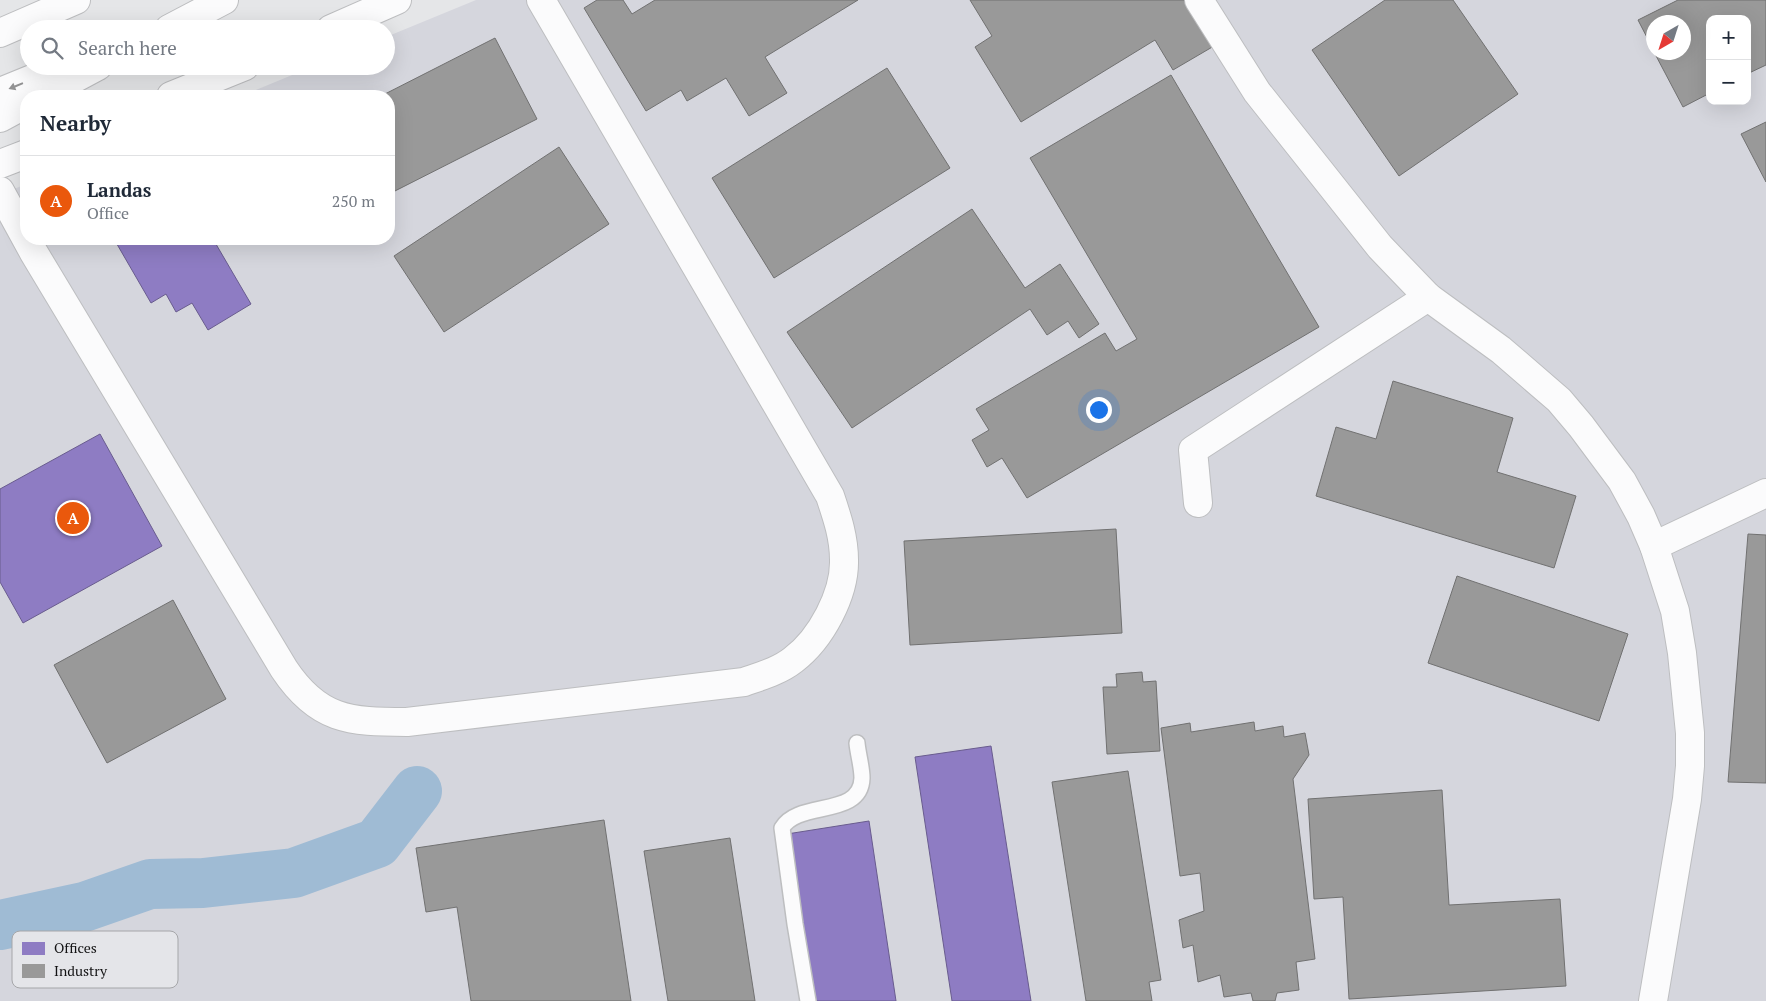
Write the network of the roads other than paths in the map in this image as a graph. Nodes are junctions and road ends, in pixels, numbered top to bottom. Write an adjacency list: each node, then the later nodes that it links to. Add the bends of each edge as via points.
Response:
1 (76, 0): 6 (main road)
2 (397, 0): 9 (main road)
3 (541, 0): 24 (main road, via 825,487 838,519 844,561 842,579 829,616 794,660 778,670 744,682 407,722 363,721 331,713 314,704 284,669)
4 (1199, 0): 25 (main road, via 1234,58 1273,112 1380,247)
5 (216, 4): 7 (main road); 8 (main road)
6 (30, 20)
7 (178, 20)
8 (185, 20)
9 (351, 20)
10 (20, 24): 11 (main road)
11 (0, 33)
12 (42, 75): 17 (main road, one-way to 17)
13 (81, 75): 15 (main road)
14 (223, 75): 16 (main road)
15 (53, 90)
16 (186, 90)
17 (0, 92)
18 (20, 107): 19 (main road)
19 (0, 118)
20 (20, 156): 21 (main road)
21 (0, 164)
22 (0, 191): 23 (main road)
23 (20, 227)
24 (30, 245)
25 (1428, 297): 27 (main road, via 1193,450); 28 (main road, via 1501,350 1559,400 1622,481)
26 (1766, 492): 28 (main road)
27 (1198, 503)
28 (1654, 546): 31 (main road, via 1675,612 1682,653 1690,766)
29 (857, 743): 30 (lane, via 862,779 854,795 842,804 797,814 782,828)
30 (808, 1001)
31 (1653, 1001)

